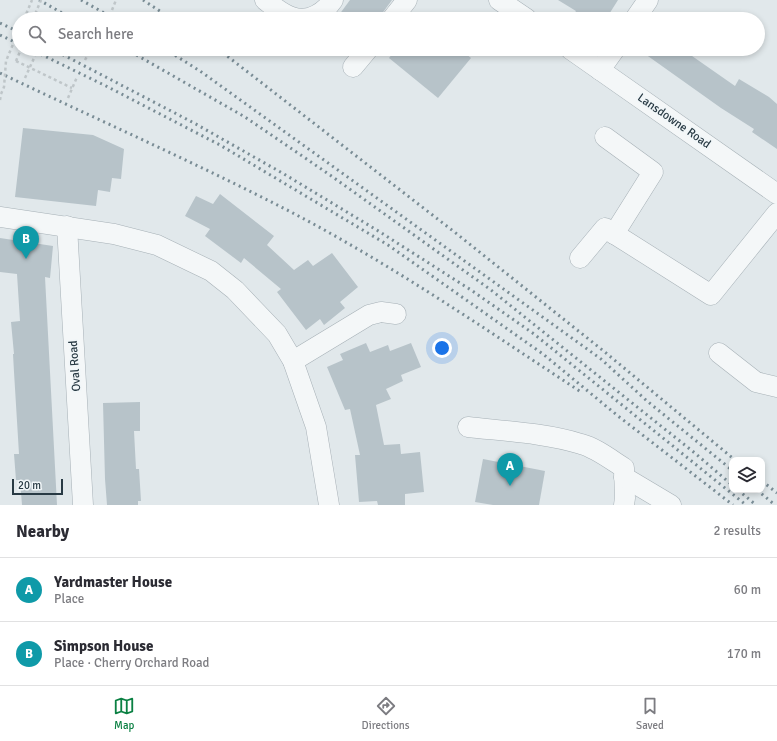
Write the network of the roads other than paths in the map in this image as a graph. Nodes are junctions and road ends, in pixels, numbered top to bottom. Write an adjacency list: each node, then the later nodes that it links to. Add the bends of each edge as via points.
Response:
1 (265, 0): 6 (street)
2 (333, 0): 7 (street)
3 (407, 0): 8 (street)
4 (648, 0): 10 (street)
5 (506, 2): 9 (street)
6 (282, 12)
7 (322, 12)
8 (398, 12)
9 (518, 12)
10 (640, 12)
11 (363, 56): 14 (street)
12 (580, 56): 15 (street, Lansdowne Road)
13 (610, 56): 15 (street)
14 (354, 67)
15 (600, 70): 17 (street, Lansdowne Road)
16 (605, 137): 21 (street, via 654,172)
17 (775, 187)
18 (777, 213): 21 (street, via 711,295)
19 (0, 217): 20 (street)
20 (66, 226): 25 (street, via 157,245 211,271 262,317 277,334); 29 (street, Oval Road)
21 (614, 234): 22 (street, via 605,228)
22 (580, 258)
23 (396, 314): 25 (street, via 381,312 369,315)
24 (718, 353): 26 (street, via 756,382)
25 (293, 361): 30 (street, via 316,427)
26 (777, 387)
27 (468, 427): 28 (street, via 547,436 581,444 624,468)
28 (624, 477): 31 (street); 32 (street)
29 (83, 505)
30 (329, 505)
31 (624, 505)
32 (671, 505)

